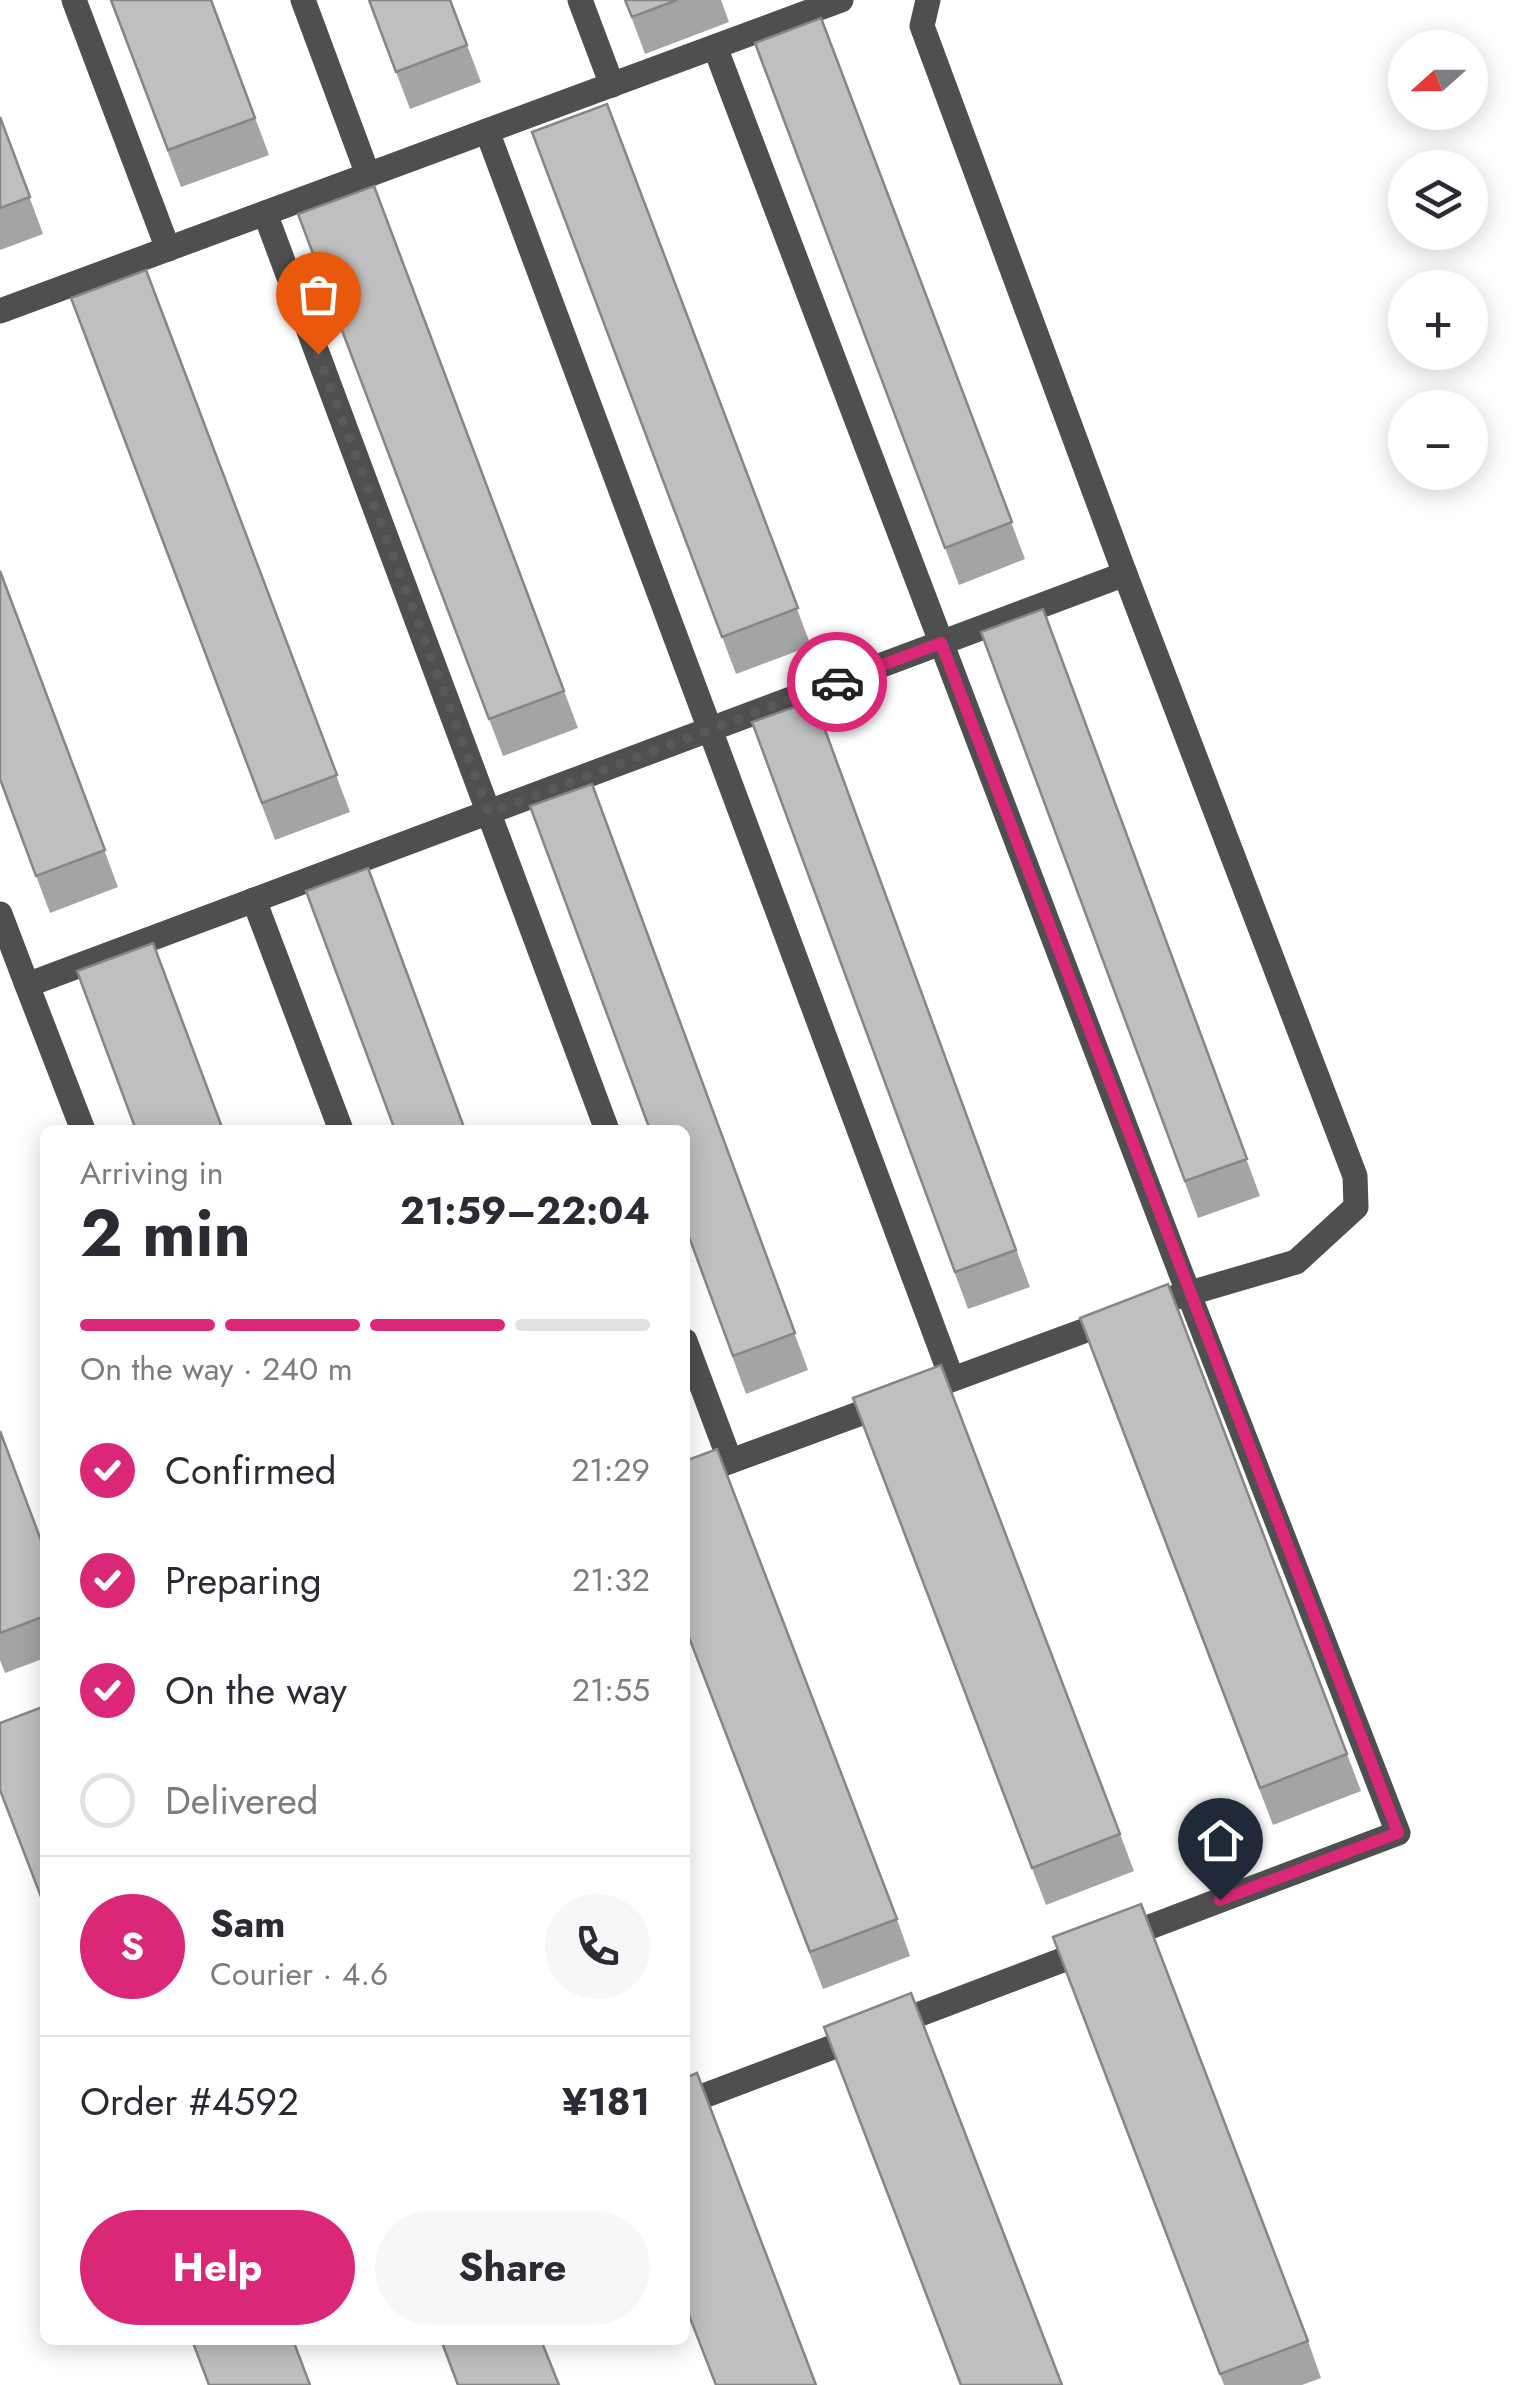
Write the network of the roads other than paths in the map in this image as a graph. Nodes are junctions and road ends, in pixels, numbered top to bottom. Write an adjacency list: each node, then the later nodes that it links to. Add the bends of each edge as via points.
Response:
1 (74, 0): 11 (street)
2 (303, 0): 9 (street)
3 (580, 0): 7 (street)
4 (928, 0): 13 (street, via 922,26)
5 (833, 1): 6 (street)
6 (715, 47): 7 (street); 14 (street)
7 (612, 85): 8 (street)
8 (487, 131): 9 (street); 15 (street)
9 (368, 175): 10 (street)
10 (266, 213): 11 (street); 16 (street)
11 (168, 249): 12 (street)
12 (0, 312)
13 (1125, 574): 14 (street); 23 (street, via 1356,1176 1356,1207 1296,1262)
14 (941, 643): 15 (street); 23 (street)
15 (710, 730): 16 (street); 25 (street)
16 (489, 813): 17 (street); 22 (street)
17 (254, 900): 19 (street); 21 (street)
18 (0, 914): 19 (street)
19 (27, 985): 20 (street)
20 (81, 1125)
21 (339, 1125)
22 (605, 1125)
23 (1188, 1292): 25 (street); 28 (street, via 1398,1833)
24 (690, 1354): 26 (street)
25 (952, 1379): 26 (street)
26 (730, 1462): 27 (street)
27 (690, 1476)
28 (690, 2100)

